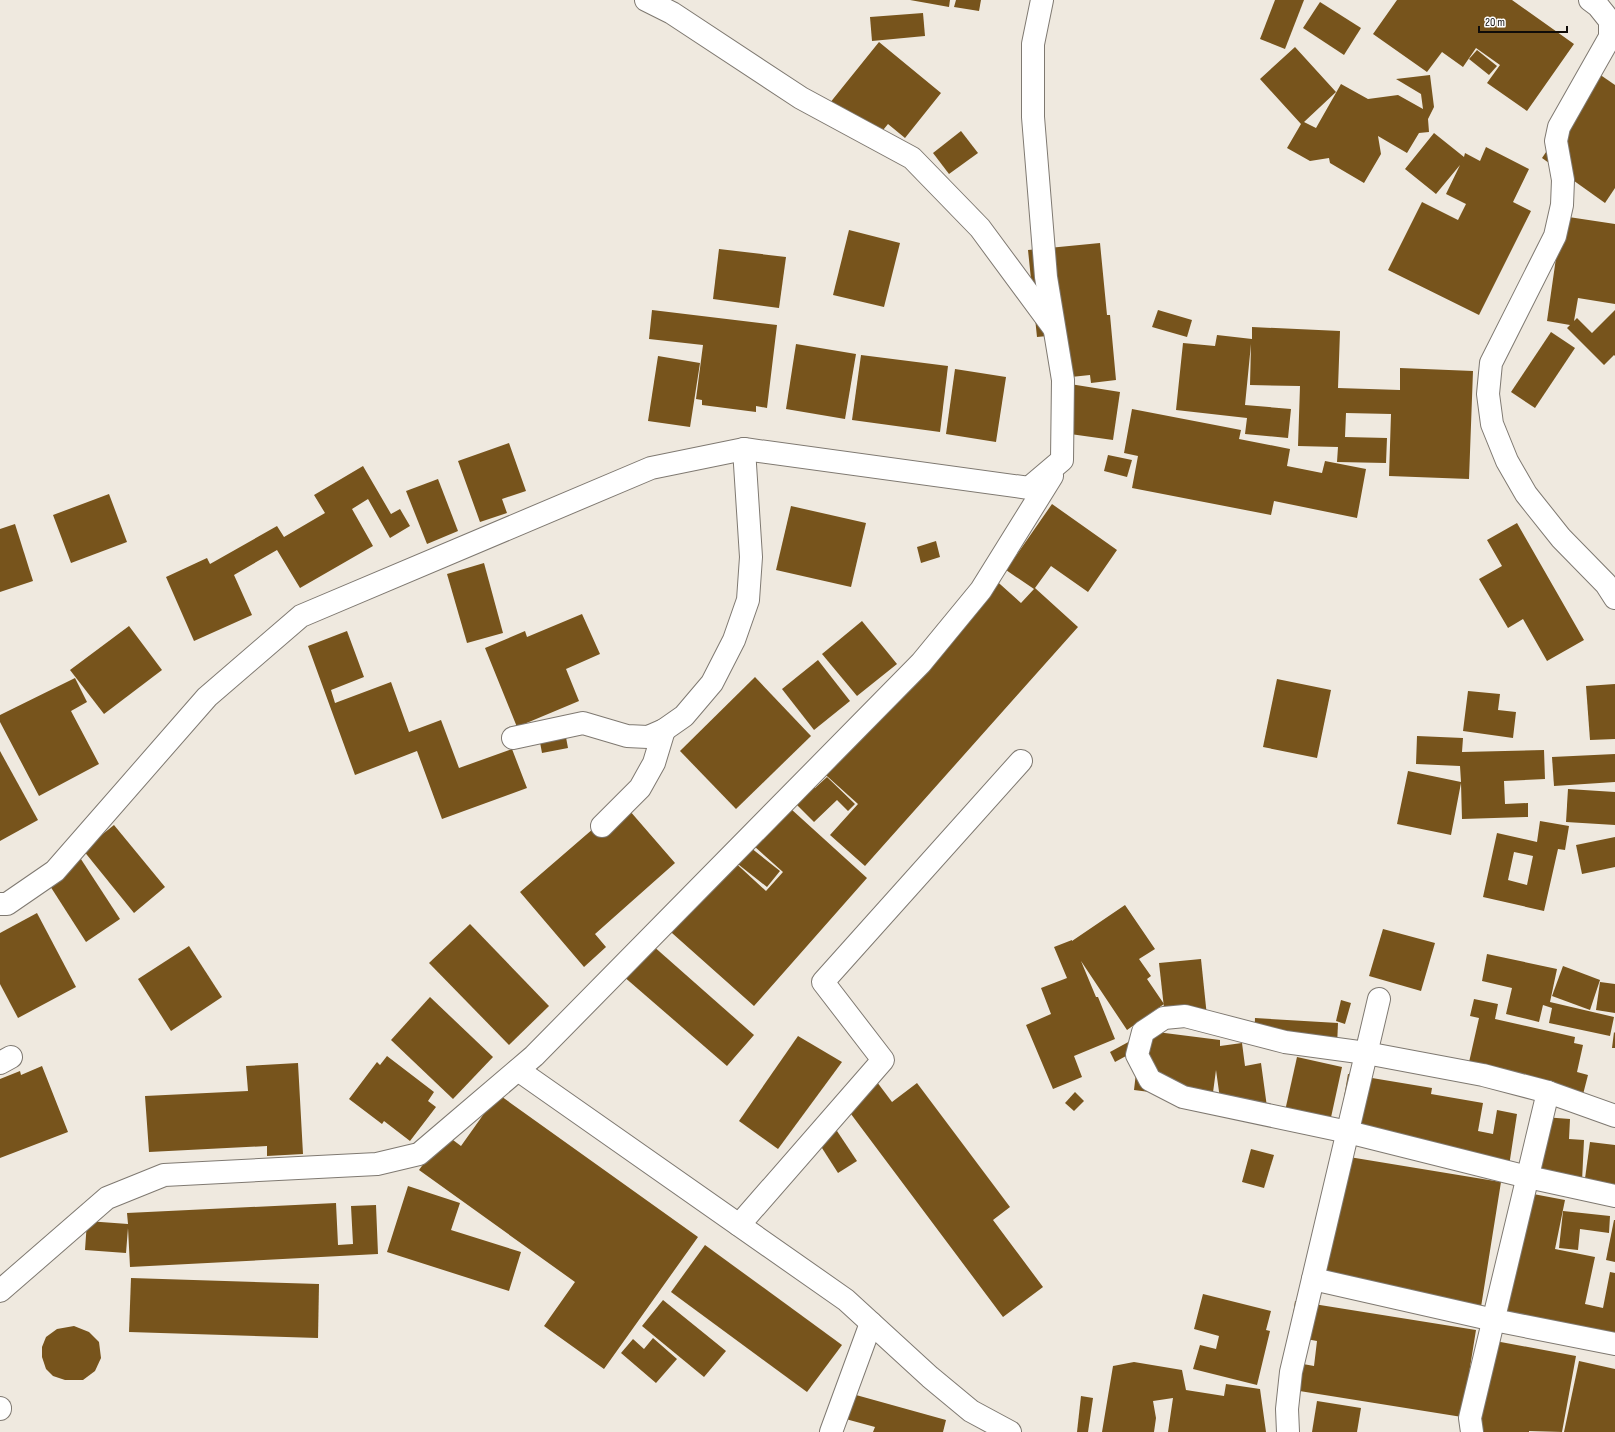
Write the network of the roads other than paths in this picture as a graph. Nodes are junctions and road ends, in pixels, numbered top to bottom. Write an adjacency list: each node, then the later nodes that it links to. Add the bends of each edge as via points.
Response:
1 (646, 0): 4 (street, via 672,13 801,98 912,158 980,228)
2 (1042, 0): 4 (street, via 1034,44 1033,117 1046,277)
3 (1590, 0): 7 (street, via 1610,21 1610,37 1559,127 1556,141 1563,180 1562,205 1555,236 1491,363 1488,394 1492,424 1507,461 1526,494 1561,538 1606,584)
4 (1055, 330): 6 (street, via 1064,380)
5 (744, 449): 6 (street, via 1029,488); 8 (street, via 751,557 748,600 734,640 712,684 684,716); 12 (street, via 651,468 301,616 207,697 56,871 7,904)
6 (1062, 460): 15 (street, via 981,590 921,663)
7 (1615, 598)
8 (664, 730): 9 (street, via 648,737 627,736 583,723); 11 (street, via 654,763 640,788)
9 (513, 738)
10 (1021, 760): 21 (street, via 823,982 883,1060)
11 (602, 826)
12 (0, 904)
13 (1379, 999): 14 (street)
14 (1366, 1053): 16 (street, via 1483,1075); 18 (street); 18 (street, via 1285,1042 1185,1016 1164,1018 1143,1032 1137,1055 1150,1080 1183,1097)
15 (518, 1070): 21 (street); 23 (street, via 420,1154 377,1164 164,1175 107,1198)
16 (1548, 1092): 17 (street); 19 (street)
17 (1615, 1116)
18 (1348, 1132): 19 (street); 22 (street)
19 (1528, 1177): 20 (street); 24 (street)
20 (1615, 1196)
21 (739, 1225): 25 (street, via 846,1300)
22 (1313, 1279): 24 (street); 30 (street, via 1291,1372 1286,1409)
23 (0, 1291)
24 (1494, 1320): 26 (street); 31 (street, via 1470,1418)
25 (871, 1323): 27 (street); 28 (street)
26 (1615, 1344)
27 (989, 1427): 29 (street)
28 (831, 1432)
29 (1010, 1432)
30 (1288, 1432)
31 (1472, 1432)

